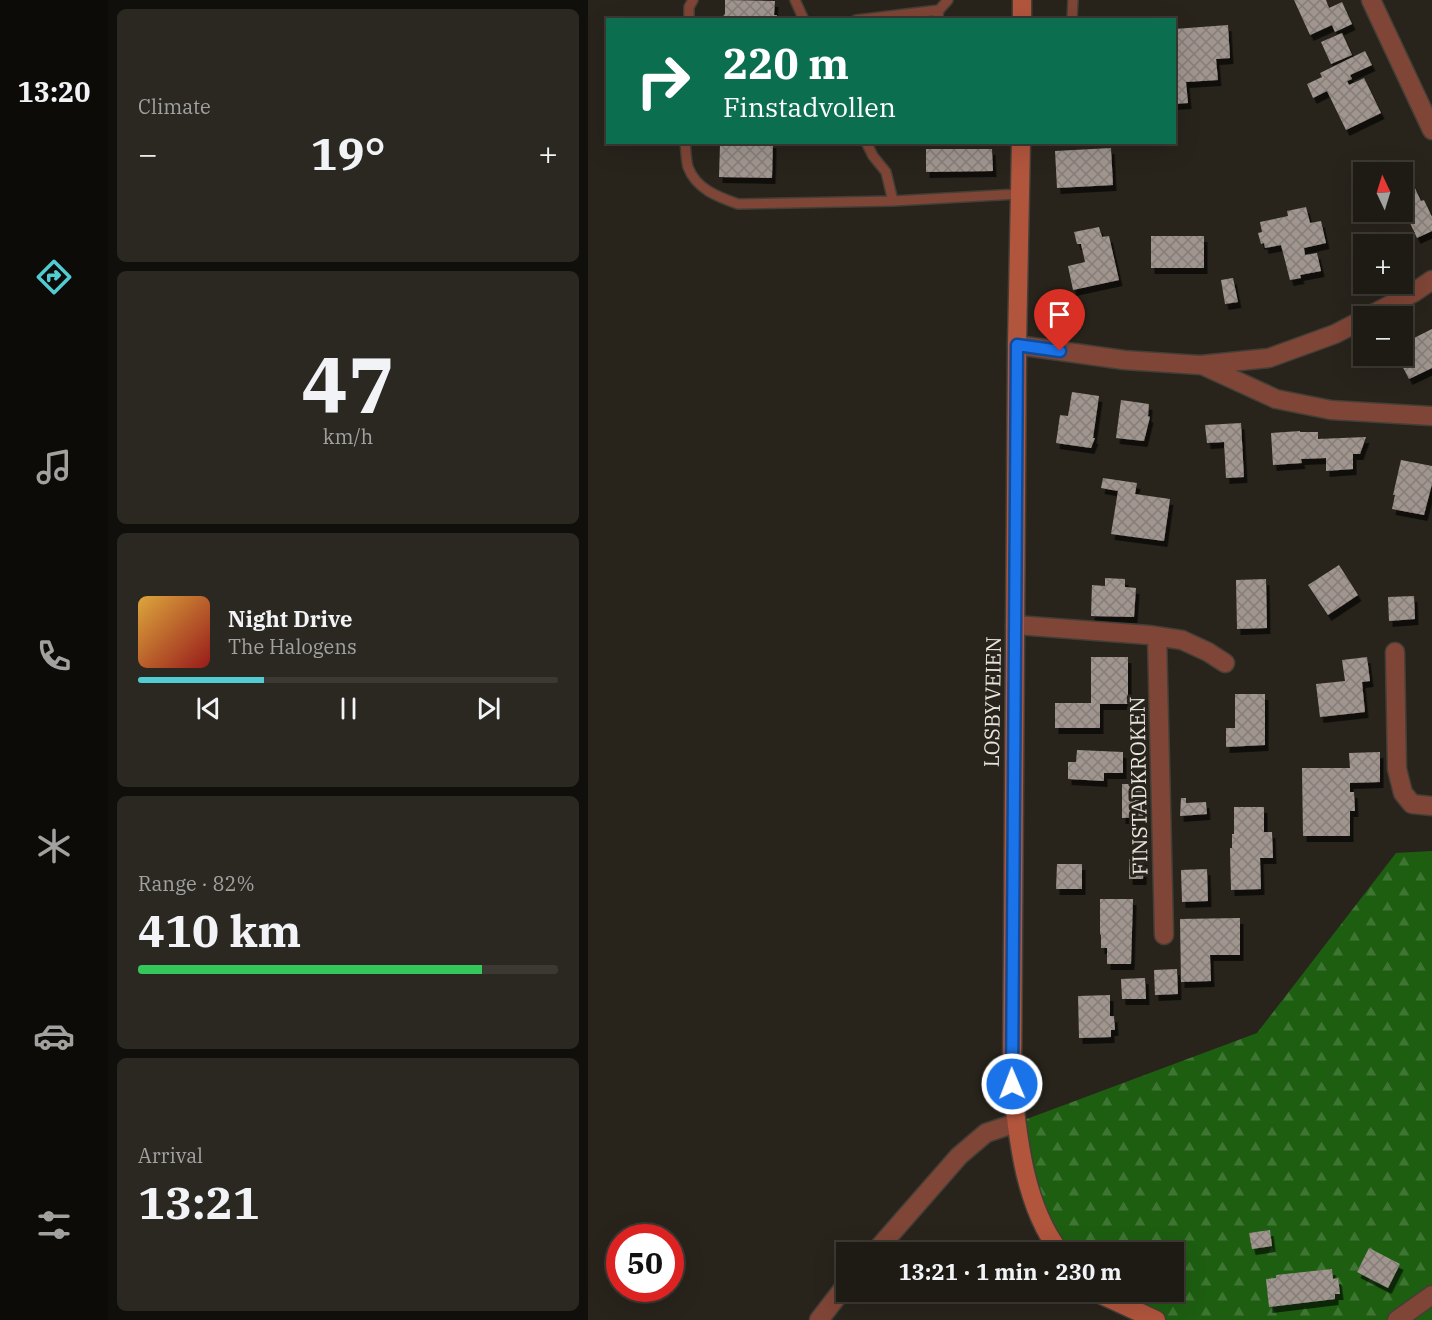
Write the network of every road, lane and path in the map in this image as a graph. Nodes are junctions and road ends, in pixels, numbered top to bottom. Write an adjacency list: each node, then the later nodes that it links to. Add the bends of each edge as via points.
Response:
1 (693, 0): 8 (lane)
2 (795, 0): 9 (lane)
3 (948, 0): 7 (lane)
4 (1022, 0): 11 (main road)
5 (1073, 0): 12 (lane)
6 (1371, 0): 13 (street)
7 (938, 15): 10 (lane)
8 (688, 18)
9 (803, 18)
10 (889, 18)
11 (1022, 18)
12 (1072, 18)
13 (1432, 130)
14 (685, 144): 18 (lane, via 688,168 700,185 738,204)
15 (867, 144): 18 (lane, via 886,172)
16 (1021, 144): 17 (main road, LOSBYVEIEN)
17 (1020, 194): 18 (lane); 22 (main road, LOSBYVEIEN)
18 (893, 201)
19 (1432, 280): 20 (street)
20 (1388, 306)
21 (1353, 325): 23 (street, via 1269,358)
22 (1017, 345): 23 (street, via 1124,360); 25 (main road, LOSBYVEIEN)
23 (1200, 365): 24 (street, via 1276,399 1331,410)
24 (1432, 416)
25 (1015, 625): 26 (street); 31 (main road, LOSBYVEIEN, via 1011,1023)
26 (1157, 636): 28 (street, via 1182,640); 30 (street, FINSTADKROKEN)
27 (1395, 652): 29 (street, via 1397,770 1403,793 1412,804)
28 (1225, 663)
29 (1432, 806)
30 (1164, 935)
31 (1016, 1123): 32 (street, via 986,1133 959,1156); 33 (main road, LOSBYVEIEN, via 1025,1176)
32 (884, 1242)
33 (1052, 1242)
34 (1432, 1295): 39 (street)
35 (836, 1298): 37 (street)
36 (1117, 1302): 38 (main road)
37 (819, 1320)
38 (1156, 1320)
39 (1397, 1320)

